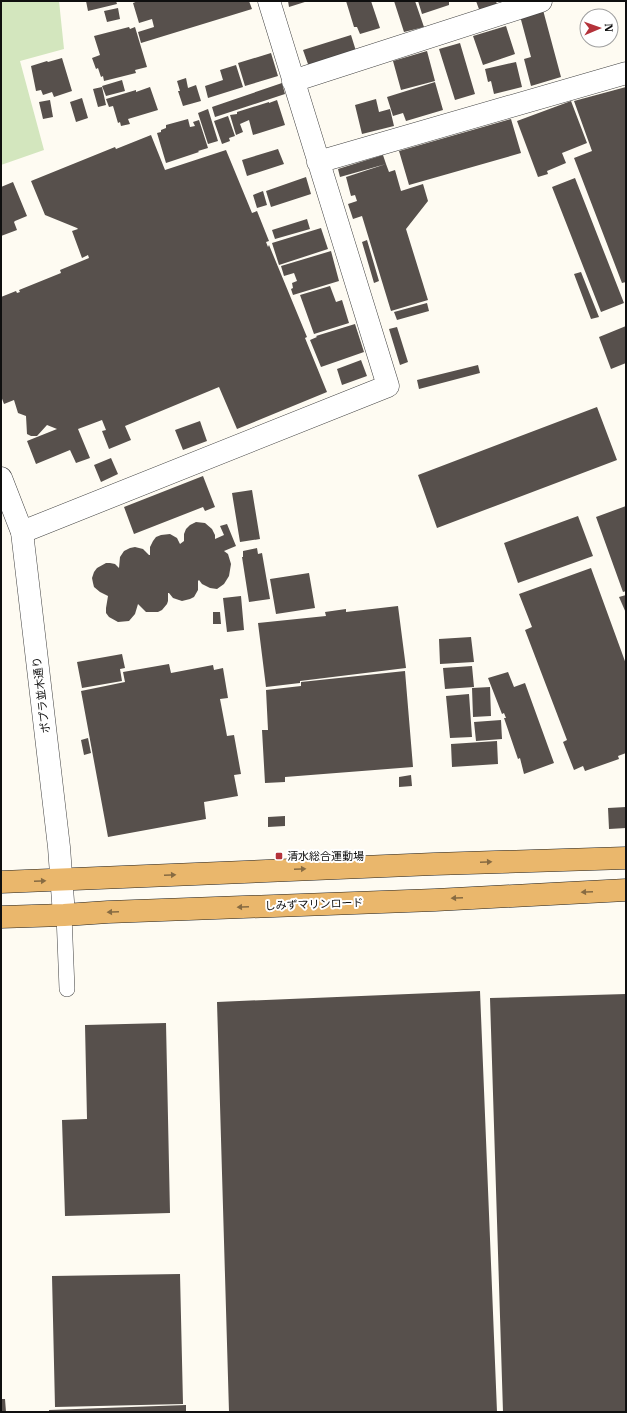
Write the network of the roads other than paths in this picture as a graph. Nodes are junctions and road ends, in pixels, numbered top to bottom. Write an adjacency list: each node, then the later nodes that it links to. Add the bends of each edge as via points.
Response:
1 (269, 1): 4 (street)
2 (540, 1): 4 (street)
3 (626, 73): 5 (street)
4 (293, 81): 5 (street)
5 (318, 162): 7 (street, via 388,386)
6 (1, 478): 7 (street, ポプラ並木通り)
7 (22, 532): 9 (street, ポプラ並木通り)
8 (626, 858): 9 (highway, one-way to 8)
9 (62, 880): 10 (highway, one-way to 9); 12 (street, ポプラ並木通り)
10 (1, 882)
11 (626, 890): 12 (highway, しみずマリンロード, one-way to 12)
12 (64, 915): 13 (highway, しみずマリンロード); 14 (lane)
13 (1, 917)
14 (67, 990)

